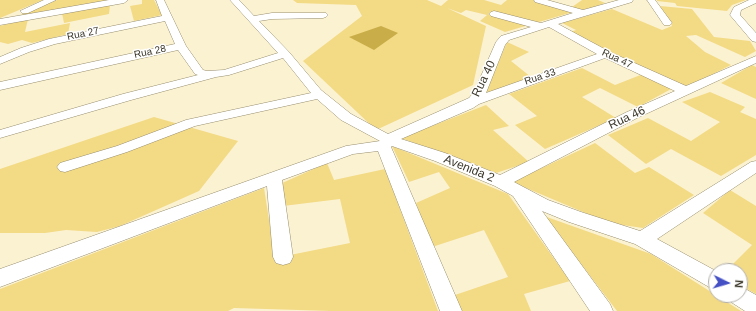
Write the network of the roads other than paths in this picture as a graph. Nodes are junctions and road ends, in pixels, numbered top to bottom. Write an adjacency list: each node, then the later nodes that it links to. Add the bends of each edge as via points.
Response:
1 (52, 0): 16 (street)
2 (124, 0): 16 (street)
3 (160, 0): 14 (street)
4 (234, 0): 15 (street, Avenida 2)
5 (538, 0): 11 (street)
6 (629, 0): 11 (street, Rua 40)
7 (651, 0): 17 (street)
8 (756, 0): 9 (street)
9 (737, 9): 10 (street); 19 (street, via 735,15)
10 (750, 12)
11 (583, 13): 18 (street, Rua 40)
12 (494, 14): 18 (street, Rua 47)
13 (323, 15): 15 (street)
14 (168, 17): 20 (street); 24 (street, Rua 27, via 53,41)
15 (252, 18): 21 (street, Avenida 2)
16 (0, 22)
17 (667, 24)
18 (545, 25): 22 (street, Rua 47); 29 (street, Rua 40, via 502,40)
19 (756, 39)
20 (181, 46): 25 (street, Rua 28, via 200,72); 26 (street, Rua 28)
21 (285, 54): 25 (street, Rua 28); 28 (street, Avenida 2)
22 (606, 54): 27 (street, Rua 47); 29 (street, Rua 33)
23 (756, 59): 27 (street, Rua 46)
24 (0, 61)
25 (215, 74): 30 (street)
26 (0, 86)
27 (686, 91): 35 (street, Rua 46, via 632,115)
28 (320, 95): 31 (street, Avenida 2, via 346,117); 33 (street, via 191,123)
29 (474, 101): 31 (street, Rua 40, via 416,125)
30 (0, 134)
31 (386, 143): 34 (street, via 351,149); 35 (street, Avenida 2, via 440,157); 41 (street)
32 (756, 166): 37 (street)
33 (65, 167)
34 (274, 177): 38 (street); 40 (street)
35 (501, 182): 36 (street, Avenida 2)
36 (518, 191): 37 (street, Avenida 2, via 575,217); 42 (street)
37 (642, 239): 39 (street, Avenida 2)
38 (283, 257)
39 (708, 276)
40 (0, 278)
41 (451, 311)
42 (602, 311)

